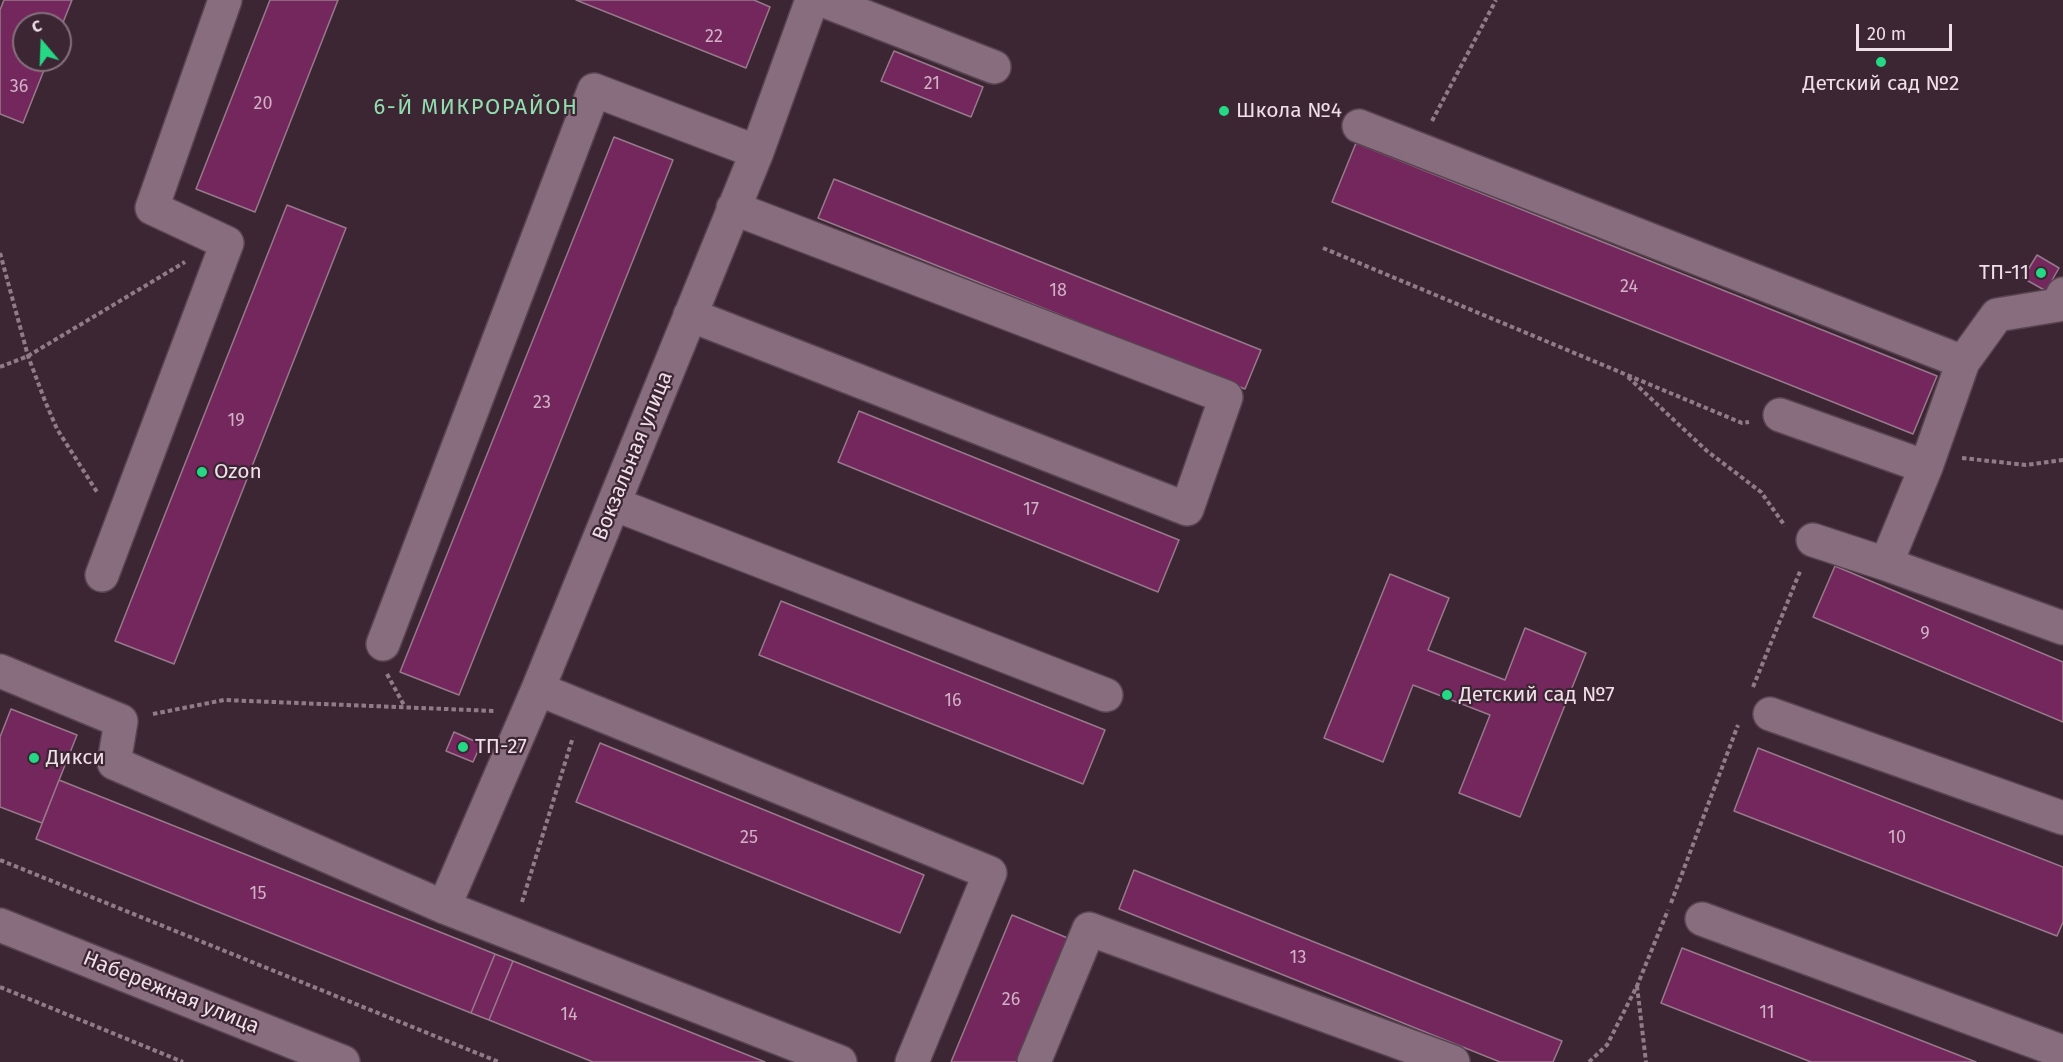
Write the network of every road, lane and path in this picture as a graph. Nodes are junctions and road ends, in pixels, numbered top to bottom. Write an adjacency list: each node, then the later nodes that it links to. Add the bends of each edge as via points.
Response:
1 (225, 0): 10 (street, via 152,208)
2 (812, 0): 8 (street, Вокзальная улица)
3 (822, 0): 5 (street)
4 (1496, 0): 7 (path)
5 (994, 67)
6 (1359, 126): 7 (street)
7 (1417, 149): 16 (street)
8 (756, 152): 9 (street, Вокзальная улица); 28 (street, via 594,90)
9 (734, 208): 14 (street, Вокзальная улица); 14 (street, via 1226,397 1187,509)
10 (222, 240): 15 (path); 23 (street, via 227,243)
11 (1323, 248): 18 (path)
12 (0, 253): 15 (path)
13 (2063, 294): 16 (street, via 2058,305 1997,315)
14 (690, 315): 22 (street, Вокзальная улица)
15 (28, 356): 17 (path); 23 (path, via 57,429)
16 (1963, 362): 21 (street)
17 (0, 367)
18 (1625, 374): 19 (path, via 1742,423); 24 (path, via 1707,451 1761,492)
19 (1780, 416): 21 (street)
20 (2063, 460): 21 (path, via 2026,465 1960,458)
21 (1926, 467): 25 (street)
22 (614, 504): 30 (street); 31 (street, Вокзальная улица)
23 (120, 527): 26 (street)
24 (1799, 533): 25 (street); 33 (path)
25 (1886, 564): 27 (street)
26 (102, 575)
27 (2063, 628)
28 (383, 644)
29 (0, 671): 34 (street)
30 (1106, 695)
31 (533, 701): 32 (street); 34 (path, via 224,700); 37 (street, Вокзальная улица)
32 (582, 707): 40 (path); 48 (street, via 990,873)
33 (1754, 707): 35 (street); 41 (path)
34 (121, 721): 37 (street, via 114,762)
35 (2063, 818)
36 (0, 860): 46 (path)
37 (444, 907): 40 (street)
38 (1702, 919): 43 (street)
39 (0, 925): 45 (street, Набережная улица)
40 (512, 934): 47 (street)
41 (1637, 986): 51 (path, via 1607,1045); 52 (path)
42 (0, 987): 44 (path)
43 (2063, 1052)
44 (183, 1062)
45 (343, 1062)
46 (500, 1062)
47 (840, 1062)
48 (912, 1062)
49 (1034, 1062): 50 (street, via 1089,929)
50 (1453, 1062)
51 (1589, 1062)
52 (1646, 1062)

